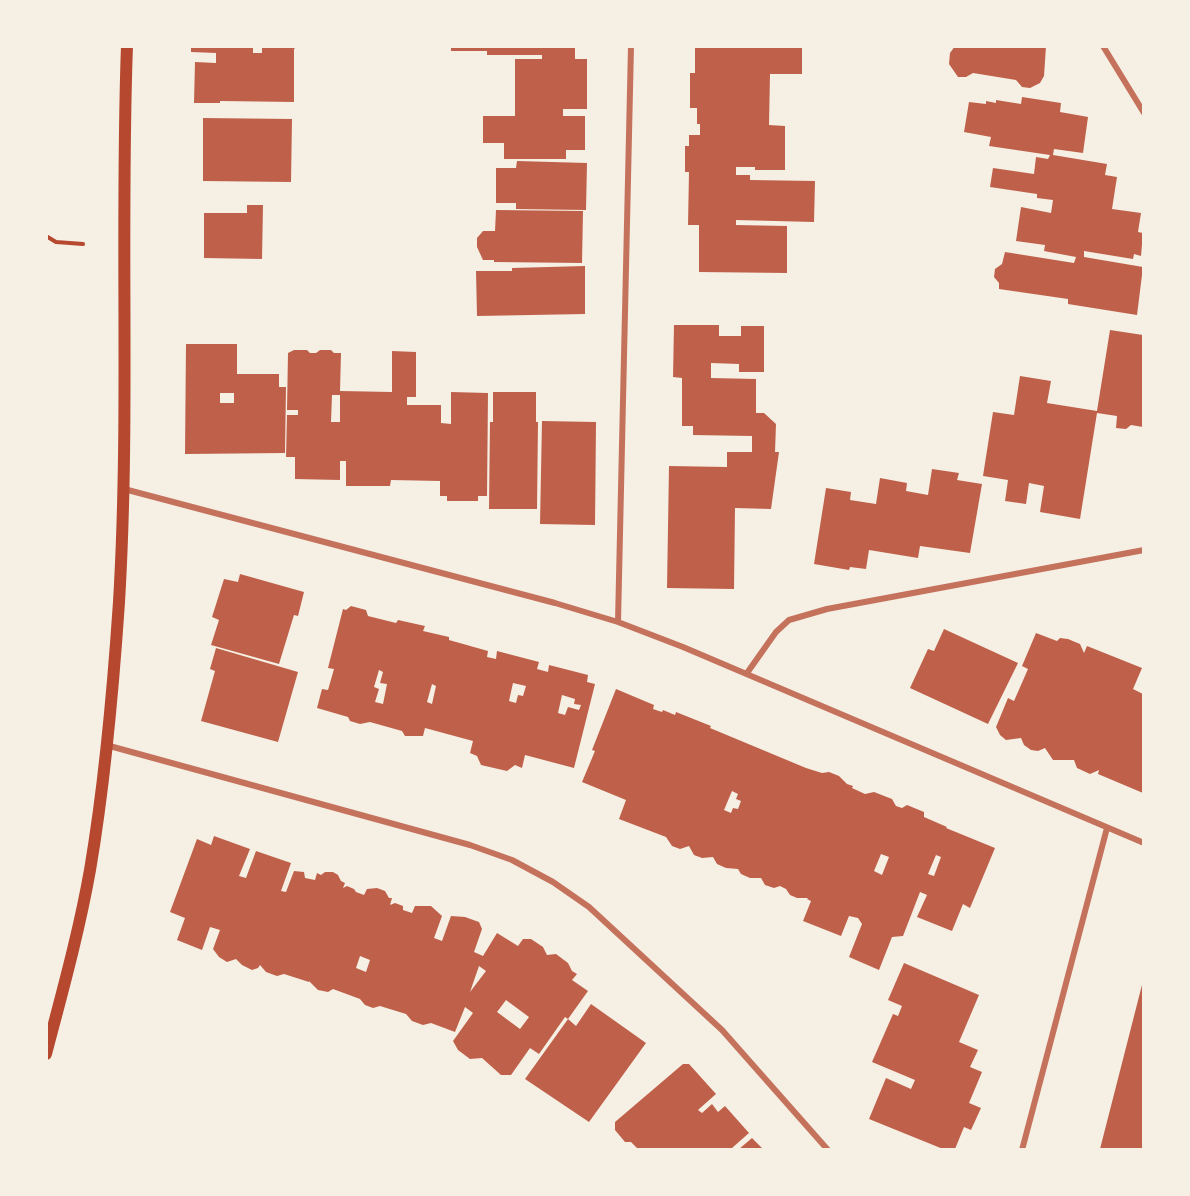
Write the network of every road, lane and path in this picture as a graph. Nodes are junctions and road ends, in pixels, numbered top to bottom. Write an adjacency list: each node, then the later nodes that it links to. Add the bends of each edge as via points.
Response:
1 (127, 46): 7 (main road)
2 (631, 46): 9 (street)
3 (1103, 46): 4 (street)
4 (1143, 113)
5 (46, 236): 6 (path, via 56,242)
6 (83, 244)
7 (123, 489): 9 (street); 11 (main road, via 119,602)
8 (1143, 550): 10 (street, via 828,609 789,620)
9 (618, 622): 10 (street)
10 (747, 673): 12 (street)
11 (106, 745): 14 (main road, via 89,873); 15 (street, via 470,845 512,860 553,882 589,907 722,1030)
12 (1107, 828): 13 (street); 16 (street)
13 (1143, 843)
14 (46, 1054)
15 (828, 1149)
16 (1022, 1149)

